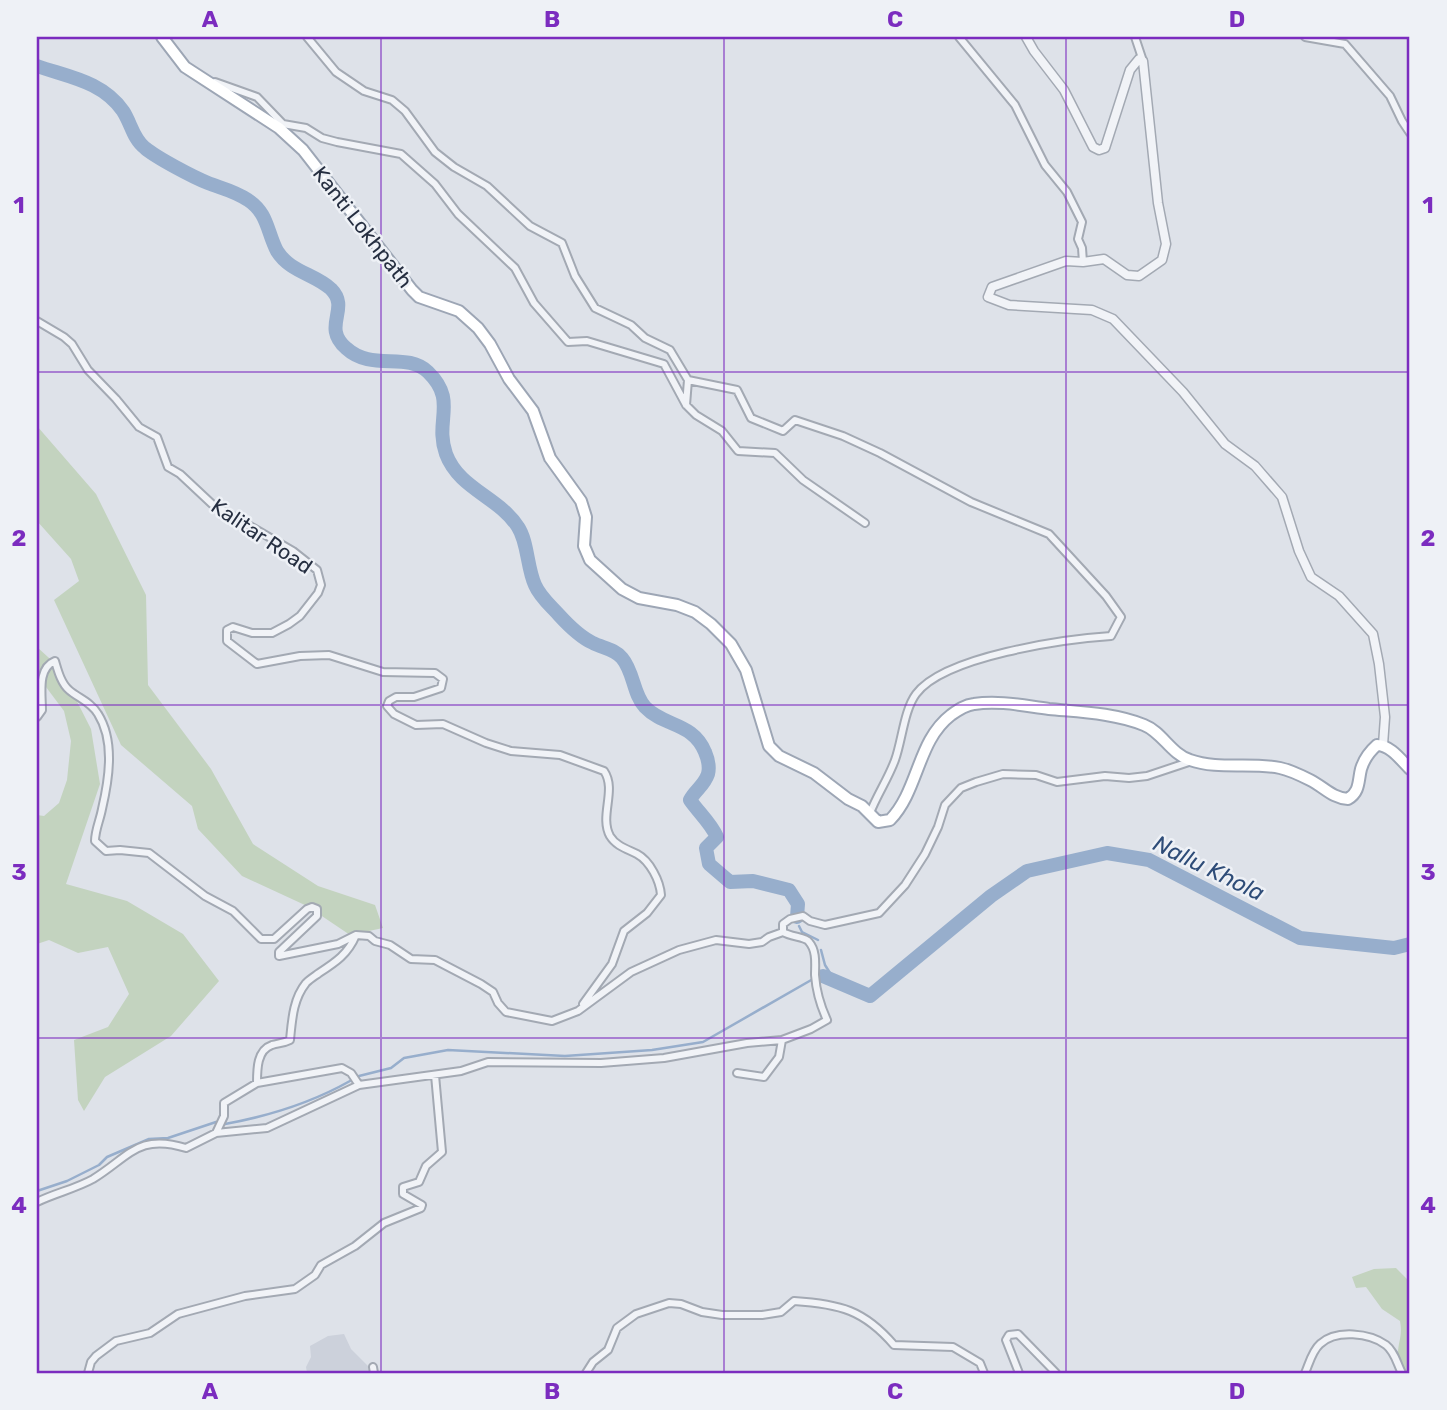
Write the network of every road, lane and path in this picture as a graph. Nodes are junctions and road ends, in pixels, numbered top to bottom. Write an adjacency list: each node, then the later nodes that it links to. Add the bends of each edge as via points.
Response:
1 (162, 37): 8 (main road, Kanti Lokhpath, via 185,66)
2 (307, 37): 12 (street, via 336,72 405,111 435,152 487,186 530,226 562,243 575,276 595,307 670,350)
3 (959, 37): 10 (street, via 1015,105 1045,165 1068,192 1082,222 1078,239)
4 (1026, 37): 7 (street, via 1064,89 1093,148 1099,150 1105,148 1130,70 1139,59)
5 (1135, 37): 7 (street)
6 (1306, 37): 9 (street, via 1345,44 1390,96)
7 (1143, 61): 10 (street, via 1157,203 1166,244 1162,260 1139,276 1127,275 1104,259)
8 (207, 80): 13 (street, via 257,97 283,124 337,142 401,154 515,268 534,303 568,342 587,341 664,363); 19 (main road, Kanti Lokhpath, via 279,128 303,150 419,297 459,311 484,336 533,411 550,458 581,501 586,517 584,546 590,560 639,598 677,605 711,624 731,644 746,670 769,746)
9 (1410, 133)
10 (1083, 262): 16 (street, via 1066,261 992,287 988,297 1009,305 1092,310 1113,319 1225,444 1255,466 1282,497 1311,577 1339,596 1373,634 1385,717)
11 (37, 321): 22 (street, Kalitar Road, via 72,344 88,370 139,427 157,437 168,467 212,504 317,570 321,585 300,616 272,633 233,627 227,630 227,641 257,664 329,655 383,672 435,673 443,678 441,688 414,697 396,697 387,706 416,725 443,724 512,751 561,755 604,771 610,836 642,858 659,882 661,895 624,931 611,964)
12 (688, 380): 13 (street); 19 (street, via 737,390 751,418 783,430 795,420 843,436 971,502 1049,534 1121,617 1111,636 1027,646 955,668 923,686 914,696 895,761)
13 (686, 405): 14 (street, via 722,430 738,451 775,453 803,480)
14 (865, 523)
15 (37, 717): 21 (street, via 42,710 44,670 55,661 68,689 95,710 109,741 105,793 95,833 100,847 149,853 205,896 233,911 261,939 274,939 307,909 317,909 317,916 279,956 338,944)
16 (1383, 745): 17 (main road, via 1368,753 1356,793 1348,799 1280,768); 18 (main road)
17 (1191, 761): 19 (main road, via 1145,725 1125,719 1012,704 971,704 936,729 894,815 881,823); 20 (street, via 1147,776 1057,782 1036,775 1003,774 961,788 945,805 939,827 905,885 878,913 825,925 803,916 790,919)
18 (1410, 769)
19 (869, 814)
20 (783, 932): 22 (street, via 762,942 716,940 679,950 631,972); 23 (street, via 809,942 827,1020)
21 (356, 935): 22 (street, via 369,936 411,958 435,960 493,992 506,1012 552,1021); 26 (street, via 341,959 307,982 293,1010 290,1040 269,1046 261,1055)
22 (578, 1011)
23 (782, 1040): 24 (street, via 779,1057 764,1077); 25 (street, via 601,1063 488,1062)
24 (737, 1073)
25 (435, 1075): 27 (street); 30 (street, via 442,1152 426,1166 419,1182 403,1187 403,1194 420,1202 421,1208 384,1223 321,1265 295,1289 245,1296 178,1314 150,1333 116,1341 96,1356)
26 (257, 1083): 27 (street, via 342,1068); 28 (street, via 224,1102)
27 (359, 1084): 28 (street, via 267,1128)
28 (216, 1133): 29 (street, via 186,1148 169,1142 139,1146 94,1178)
29 (37, 1202)
30 (88, 1373)
31 (586, 1373): 32 (street, via 608,1350 617,1328 636,1314 669,1303 722,1315 762,1315 781,1312 794,1300 857,1312 894,1345 953,1346 980,1363)
32 (984, 1373)
33 (1019, 1373): 34 (street, via 1006,1340 1009,1335 1018,1334)
34 (1056, 1373)
35 (1305, 1373): 36 (street, via 1321,1343 1357,1333 1385,1344)
36 (1402, 1373)

